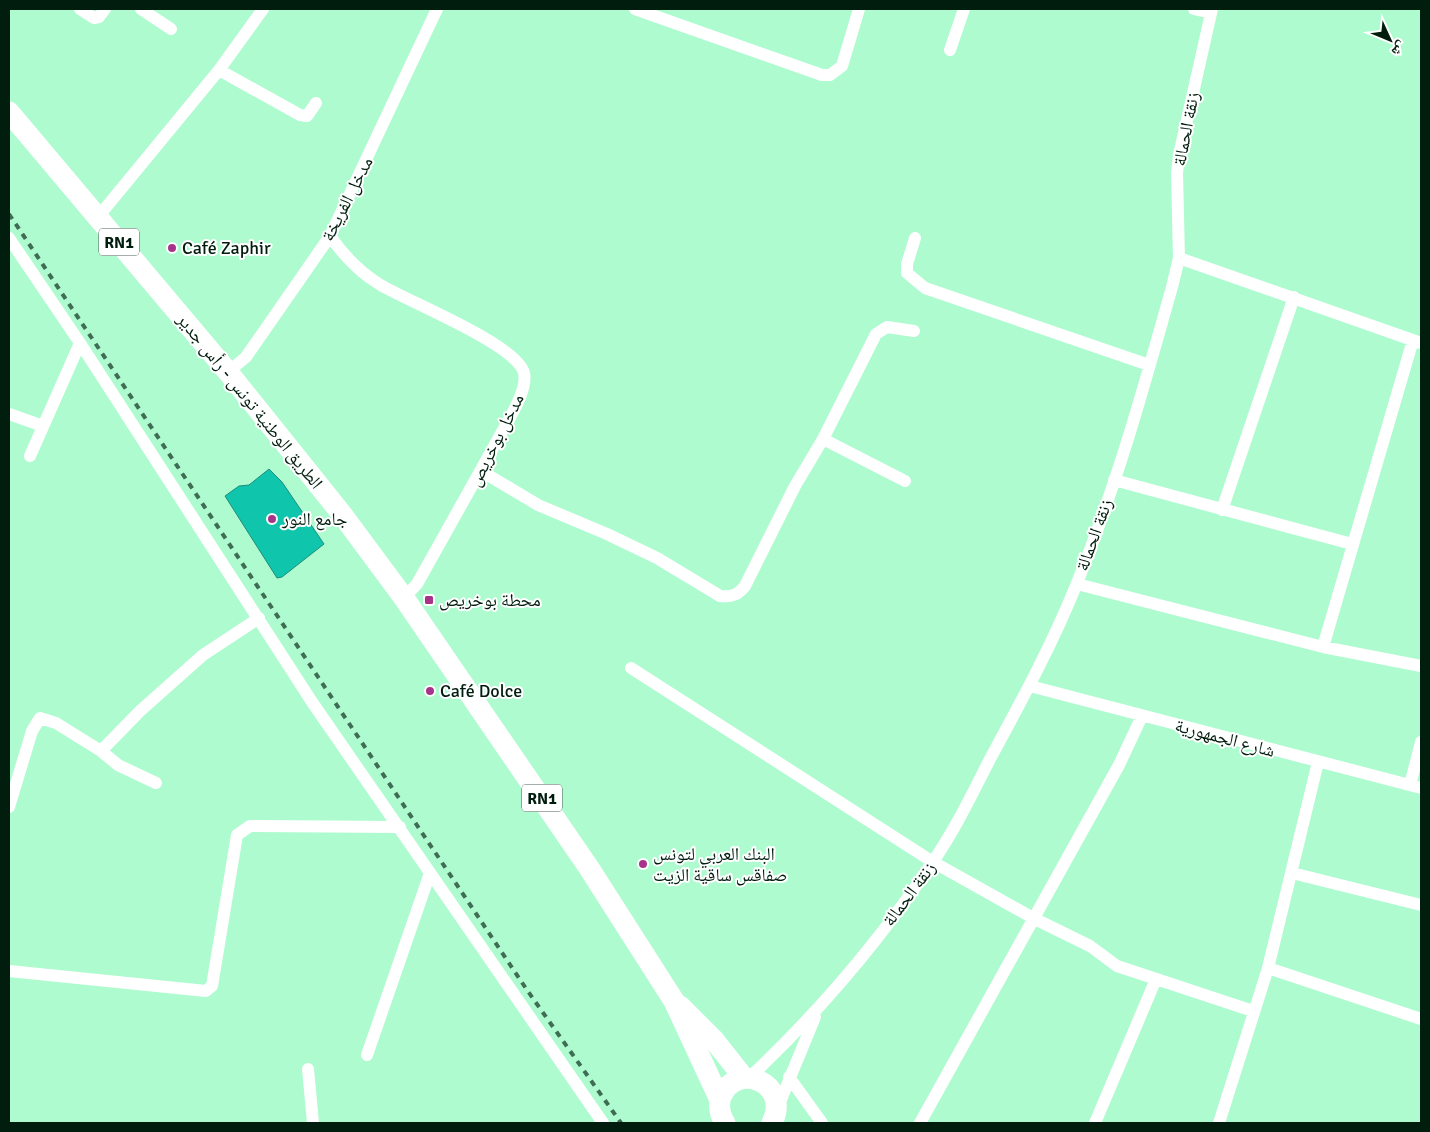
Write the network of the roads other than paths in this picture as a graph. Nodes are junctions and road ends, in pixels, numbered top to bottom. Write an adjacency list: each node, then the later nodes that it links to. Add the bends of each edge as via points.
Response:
1 (80, 9): 2 (street, via 94,18)
2 (105, 9)
3 (141, 9): 11 (street)
4 (263, 9): 13 (street)
5 (437, 9): 17 (street, مدخل الفريخة)
6 (635, 9): 7 (street, via 757,53 830,75 842,66)
7 (859, 9)
8 (964, 9): 12 (street)
9 (1194, 9): 10 (street)
10 (1211, 11): 20 (street, زنقة الحمالة, via 1179,155)
11 (171, 29)
12 (950, 50)
13 (219, 70): 14 (street, via 300,115 307,116); 16 (street)
14 (316, 103)
15 (9, 112): 16 (main road, الطريق الوطنية تونس - رأس جدير / RN1)
16 (98, 217): 26 (main road, الطريق الوطنية تونس - رأس جدير / RN1)
17 (330, 236): 26 (street, مدخل الفريخة, via 246,357); 31 (street, مدخل بوخريص, via 346,258 380,285 478,335 521,366 524,380 519,400)
18 (9, 238): 24 (street)
19 (915, 238): 25 (street, via 907,273 924,288)
20 (1178, 258): 21 (street); 25 (street, زنقة الحمالة)
21 (1294, 297): 23 (street); 34 (street)
22 (914, 331): 29 (street, via 887,327 876,334)
23 (1417, 342): 35 (street)
24 (80, 343): 28 (street); 38 (street)
25 (1149, 365): 32 (street, زنقة الحمالة)
26 (228, 372): 37 (main road, الطريق الوطنية تونس - رأس جدير / RN1, via 341,513)
27 (9, 414): 28 (street)
28 (43, 426): 30 (street)
29 (823, 439): 31 (street, via 795,486 745,586 739,593 728,597 720,596 657,558 538,505); 33 (street)
30 (30, 456)
31 (481, 471): 37 (street, مدخل بوخريص)
32 (1114, 480): 34 (street); 36 (street, زنقة الحمالة)
33 (905, 481)
34 (1222, 510): 35 (street)
35 (1352, 544): 39 (street)
36 (1077, 584): 39 (street); 42 (street, زنقة الحمالة)
37 (410, 591): 59 (main road, الطريق الوطنية تونس - رأس جدير / RN1)
38 (259, 618): 45 (street, via 202,655); 50 (street, via 312,702)
39 (1323, 646): 40 (street)
40 (1421, 666)
41 (632, 668): 51 (street)
42 (1030, 686): 43 (street, شارع الجمهورية); 51 (street, زنقة الحمالة)
43 (1142, 716): 46 (street, شارع الجمهورية); 55 (street, via 1119,765)
44 (1421, 742): 48 (street)
45 (100, 751): 47 (street, via 118,765); 49 (street, via 56,723 40,718 32,731)
46 (1318, 762): 48 (street, شارع الجمهورية); 53 (street)
47 (156, 783)
48 (1416, 787)
49 (9, 807)
50 (400, 827): 52 (street); 57 (street, via 250,826 237,835 212,986 206,991)
51 (933, 862): 55 (street); 60 (street, زنقة الحمالة, via 874,940)
52 (430, 873): 63 (street); 70 (street)
53 (1292, 873): 54 (street); 56 (street)
54 (1421, 905)
55 (1033, 918): 58 (street, via 1090,946 1117,966); 73 (street)
56 (1268, 968): 61 (street); 62 (street)
57 (9, 971)
58 (1156, 979): 61 (street); 74 (street)
59 (674, 1001): 66 (main road, الطريق الوطنية تونس - رأس جدير / RN1, via 693,1017); 67 (main road, الطريق الوطنية تونس - رأس جدير / RN1)
60 (822, 1001): 65 (street); 66 (street)
61 (1253, 1010): 75 (street)
62 (1421, 1019)
63 (367, 1055)
64 (308, 1069): 69 (street, via 307,1086)
65 (789, 1077): 68 (street); 72 (street)
66 (747, 1078): 67 (main road, via 729,1086); 68 (main road, RN1, via 759,1080 774,1093)
67 (720, 1100): 71 (main road, RN1, via 719,1109)
68 (776, 1119)
69 (313, 1123)
70 (603, 1123)
71 (725, 1123)
72 (822, 1123)
73 (920, 1123)
74 (1095, 1123)
75 (1218, 1123)

